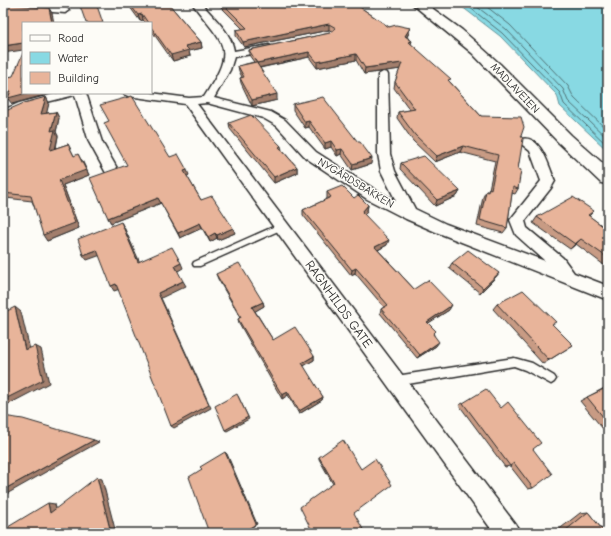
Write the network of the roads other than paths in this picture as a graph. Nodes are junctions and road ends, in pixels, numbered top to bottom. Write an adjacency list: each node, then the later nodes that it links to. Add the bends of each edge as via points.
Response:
1 (196, 3): 6 (street, via 223,35)
2 (417, 3): 16 (main road, MADLAVEIEN, via 455,29)
3 (3, 5): 4 (street)
4 (65, 10)
5 (278, 46): 6 (street)
6 (230, 55): 11 (street, via 226,70)
7 (383, 75): 17 (street, NYGÅRDSBAKKEN, via 384,154 388,171)
8 (67, 94): 13 (street, via 23,105)
9 (80, 94): 15 (street, via 94,138)
10 (136, 94): 12 (street, NYGÅRDSBAKKEN)
11 (207, 100): 12 (street, NYGÅRDSBAKKEN); 17 (street, NYGÅRDSBAKKEN, via 275,118 311,155 372,195)
12 (189, 101): 18 (street, RAGNHILDS GATE)
13 (3, 114)
14 (525, 142): 20 (street, NYGÅRDSBAKKEN, via 535,148 548,181 517,220 521,231)
15 (111, 170)
16 (608, 178)
17 (411, 215): 20 (street, NYGÅRDSBAKKEN)
18 (282, 226): 19 (lane); 23 (street, RAGNHILDS GATE)
19 (197, 264)
20 (570, 278): 21 (street, NYGÅRDSBAKKEN)
21 (608, 293)
22 (551, 379): 23 (lane, via 524,364 514,362)
23 (396, 381): 24 (street, RAGNHILDS GATE)
24 (508, 533)

